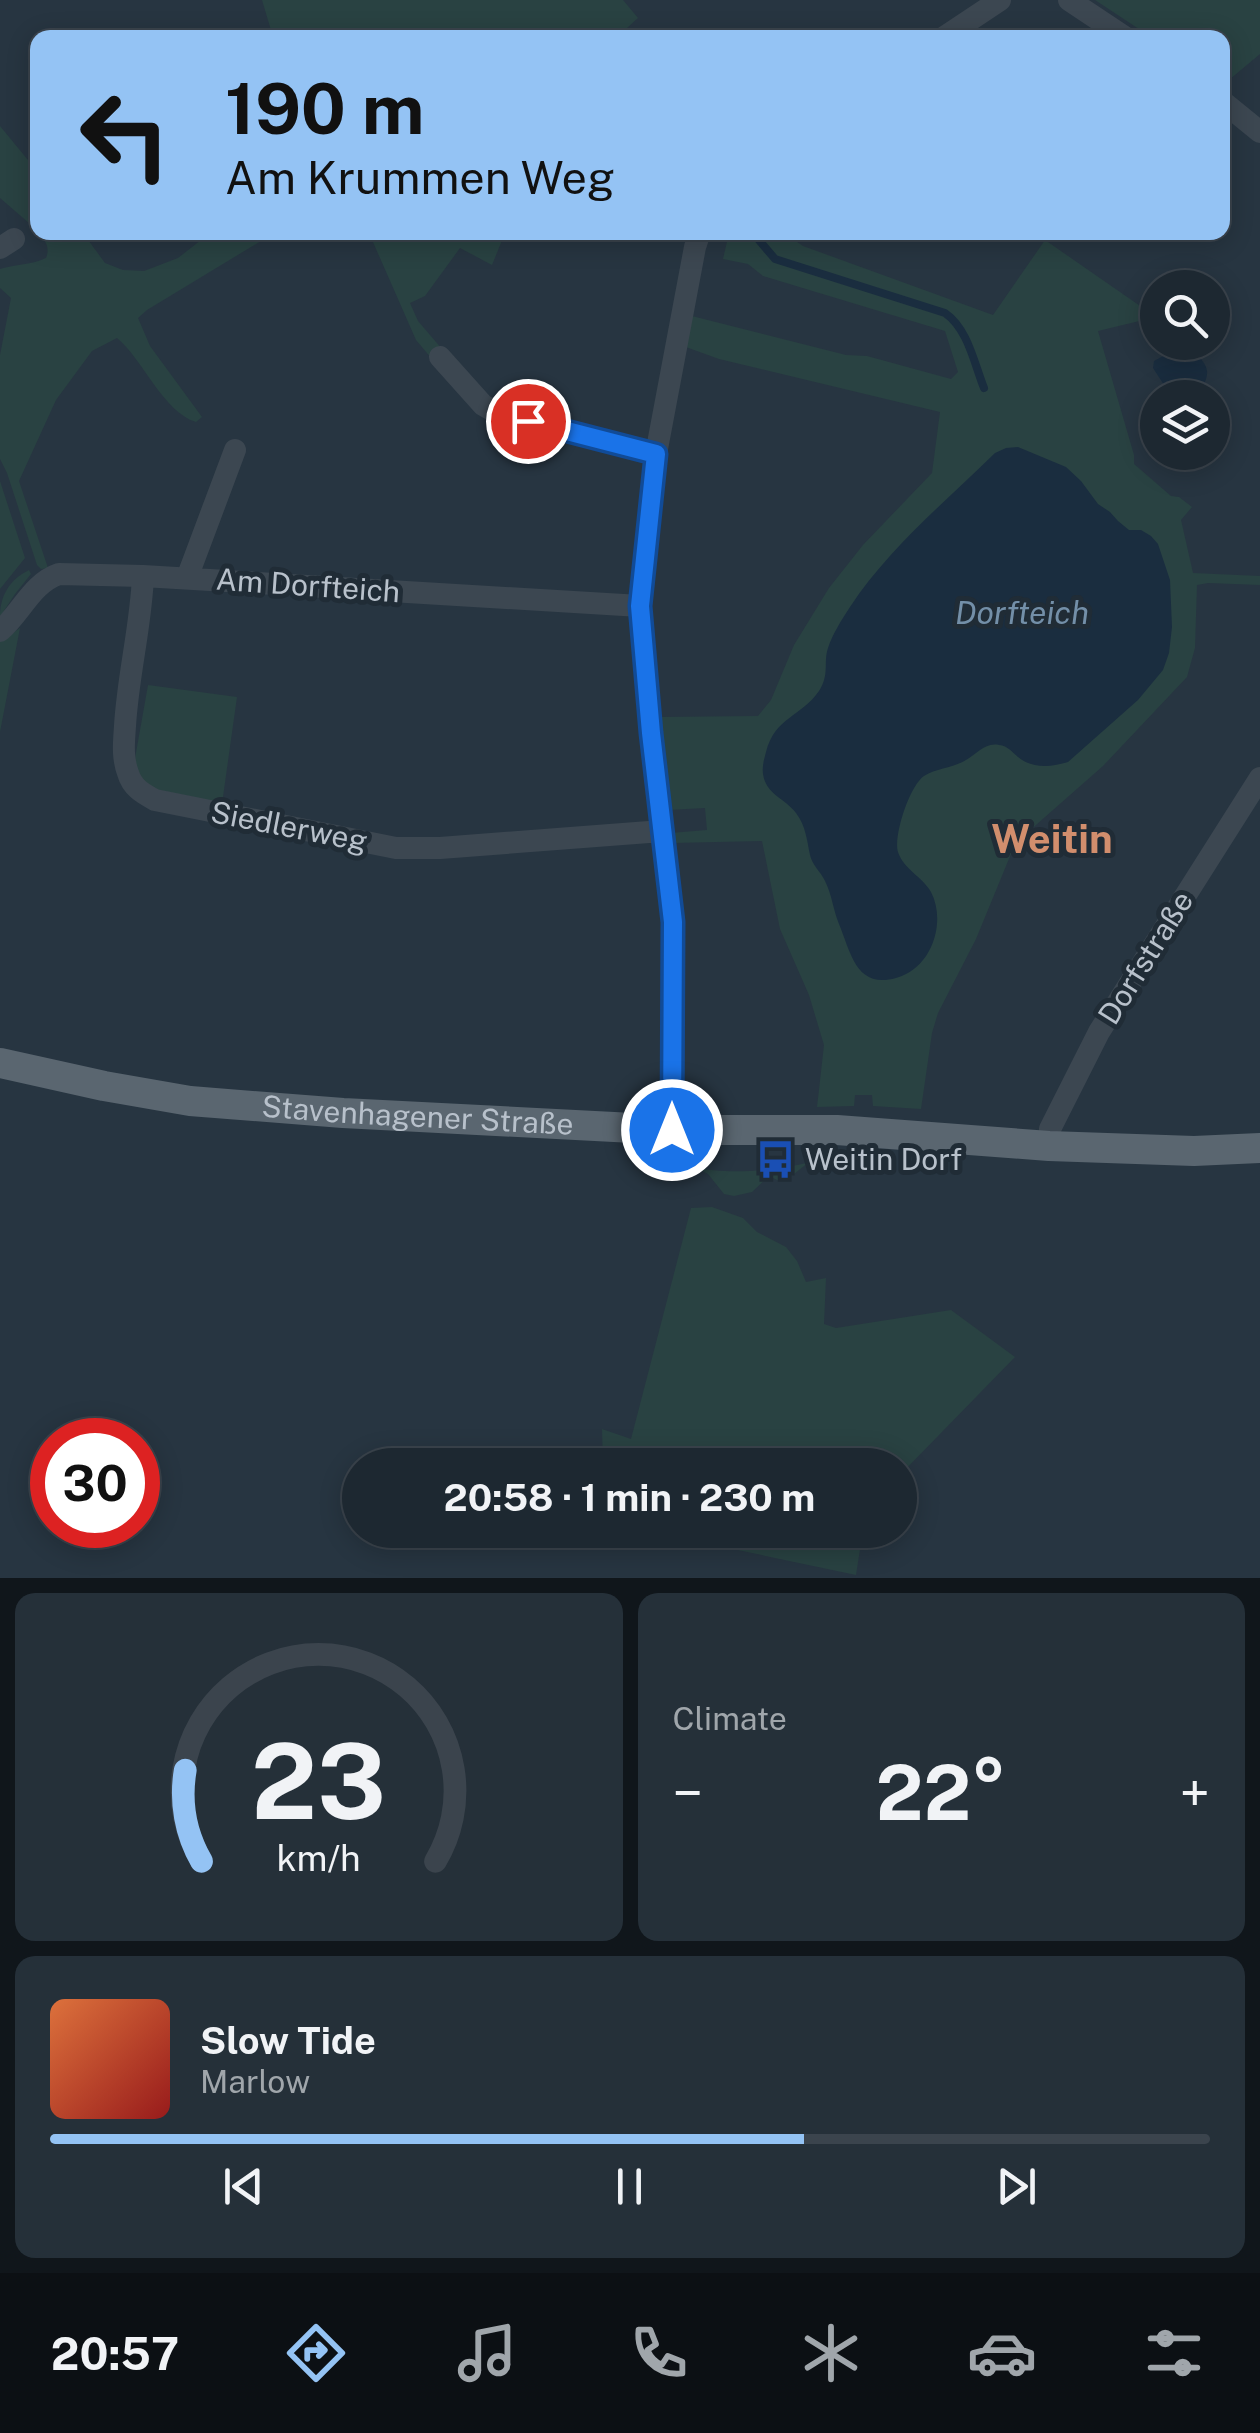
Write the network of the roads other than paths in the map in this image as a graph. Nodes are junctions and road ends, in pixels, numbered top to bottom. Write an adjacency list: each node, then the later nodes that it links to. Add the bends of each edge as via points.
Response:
1 (1000, 0): 3 (street)
2 (1070, 0): 4 (street)
3 (955, 30)
4 (1114, 30)
5 (1230, 108): 6 (street)
6 (1260, 132)
7 (697, 240): 10 (street)
8 (440, 357): 10 (street, via 496,413)
9 (236, 450): 12 (street)
10 (656, 454): 13 (street)
11 (144, 576): 12 (street, Am Dorfteich); 14 (street, Am Dorfteich, via 60,574); 16 (street, Siedlerweg, via 123,754 137,790 154,800 396,848)
12 (187, 578): 13 (street, Am Dorfteich)
13 (640, 606): 16 (street)
14 (0, 631)
15 (1260, 778): 19 (street, Dorfstraße, via 1099,1032 1050,1129)
16 (662, 831): 18 (street, via 673,922)
17 (0, 1063): 18 (main road, Stavenhagener Straße, via 190,1101)
18 (672, 1130): 19 (main road, Stavenhagener Straße, via 838,1130)
19 (1048, 1146): 20 (main road, Stavenhagener Straße)
20 (1260, 1148)

